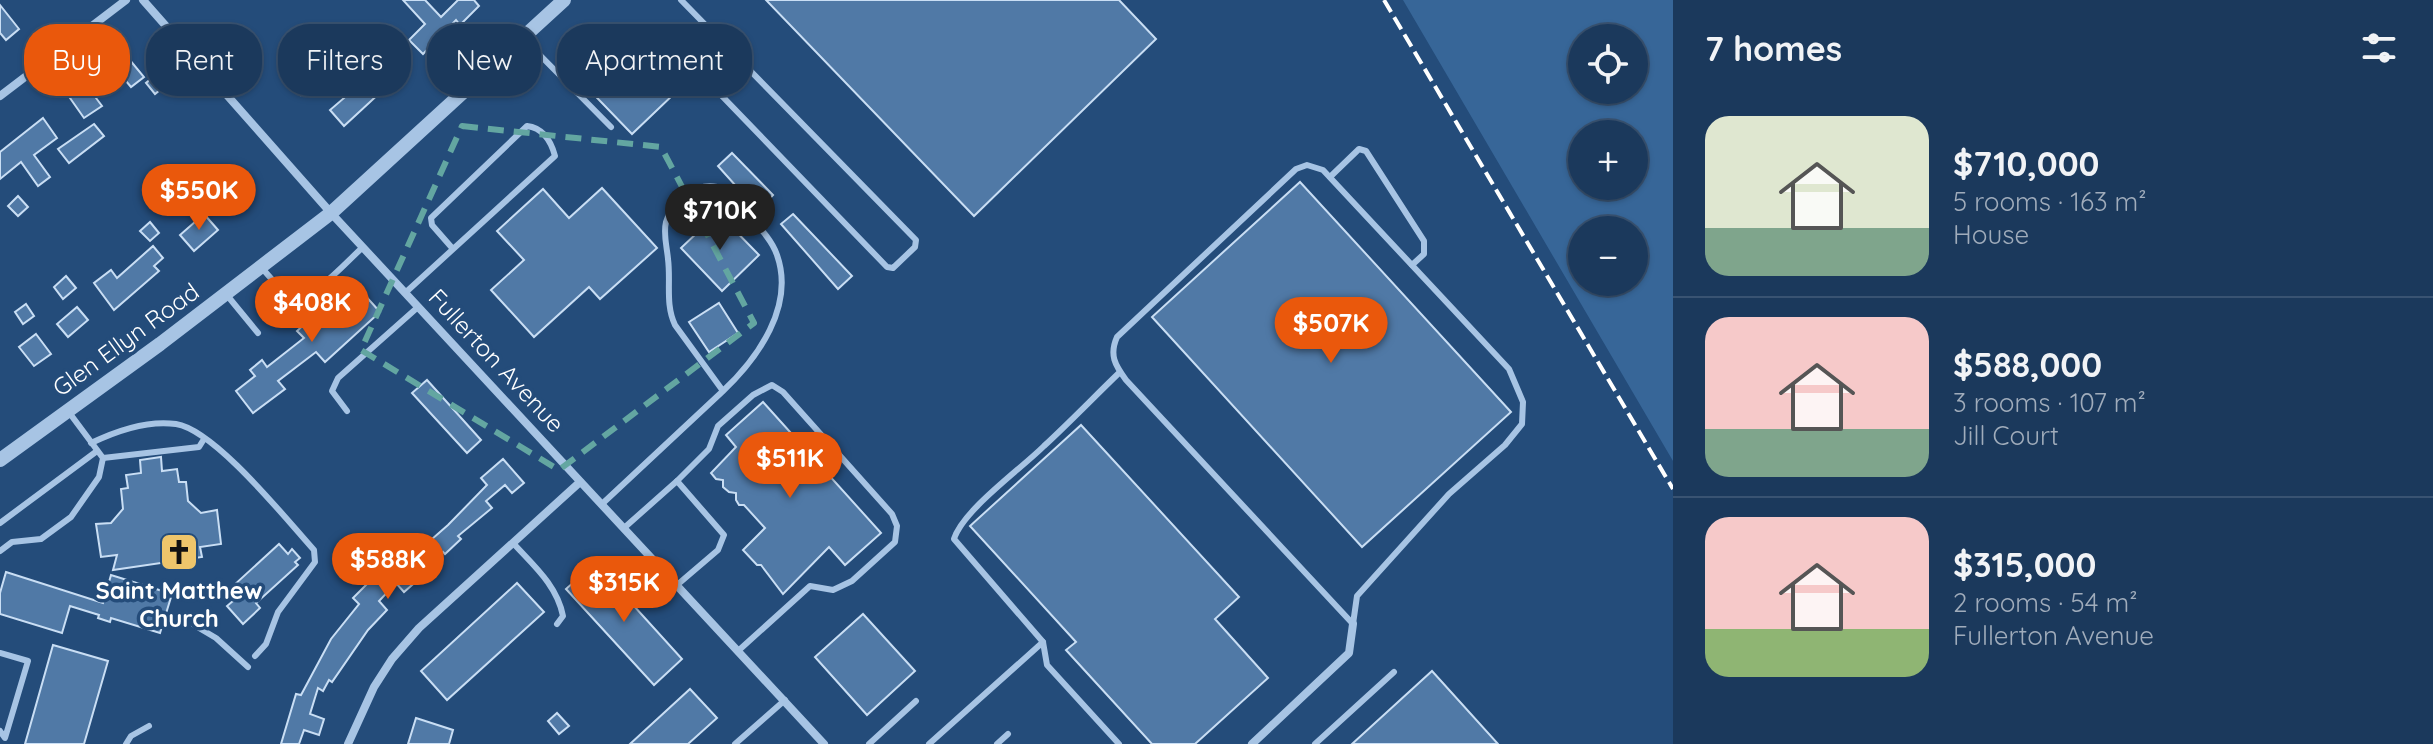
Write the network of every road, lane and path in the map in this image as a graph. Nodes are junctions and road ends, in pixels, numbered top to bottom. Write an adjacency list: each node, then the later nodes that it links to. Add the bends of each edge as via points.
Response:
1 (126, 0): 9 (street)
2 (143, 0): 13 (street, Fullerton Avenue)
3 (564, 0): 5 (street, Glen Ellyn Road)
4 (681, 0): 6 (lane)
5 (538, 24)
6 (704, 24)
7 (541, 56): 11 (lane)
8 (742, 63): 8 (lane, via 916,240 893,268 721,95 718,83)
9 (0, 96)
10 (459, 96): 13 (street, Glen Ellyn Road)
11 (611, 127)
12 (1330, 177): 16 (lane); 16 (lane, via 1359,149 1366,151 1424,241 1424,254); 22 (lane, via 1307,165 1296,169 1117,337 1112,360)
13 (331, 213): 14 (street, Fullerton Avenue); 17 (street, Glen Ellyn Road)
14 (363, 247): 17 (lane, via 301,298 290,300); 18 (street, Fullerton Avenue)
15 (453, 249): 15 (lane, via 555,156 537,128 527,126 431,218); 18 (lane)
16 (1412, 265): 40 (lane, via 1509,369 1523,402 1522,424 1449,494 1357,596)
17 (261, 267): 19 (street, Glen Ellyn Road)
18 (405, 293): 20 (street, Fullerton Avenue)
19 (226, 294): 21 (lane); 24 (street, Glen Ellyn Road)
20 (418, 307): 25 (lane, via 338,378 332,391); 32 (street, Fullerton Avenue)
21 (258, 333)
22 (1120, 372): 40 (lane); 42 (lane, via 967,516 954,539)
23 (723, 391): 23 (lane, via 763,343 776,314 781,277 777,255 764,232 727,192 706,187 693,190 666,219 669,313); 33 (lane)
24 (68, 411): 27 (lane); 30 (street, Glen Ellyn Road)
25 (347, 411)
26 (204, 439): 27 (lane, via 178,424 154,424); 29 (lane, via 199,447); 45 (lane, via 314,550 315,562 278,612 266,644)
27 (91, 443): 28 (lane)
28 (97, 451): 29 (lane); 34 (lane)
29 (103, 458): 37 (lane, via 99,477 71,517 41,539 12,542)
30 (0, 460)
31 (677, 481): 35 (lane); 38 (lane, via 724,535 718,550); 43 (lane, via 709,449 718,426 772,385 892,514 897,526 895,542 852,581 833,590 810,586)
32 (580, 482): 33 (street, Fullerton Avenue); 36 (street)
33 (602, 504): 35 (street, Fullerton Avenue)
34 (0, 523)
35 (624, 528): 38 (street, Fullerton Avenue)
36 (513, 543): 39 (lane, via 560,599 563,616); 55 (street, via 392,659)
37 (0, 551)
38 (677, 585): 43 (street, Fullerton Avenue)
39 (557, 624)
40 (1353, 624): 62 (street, via 1349,653)
41 (194, 625): 46 (lane)
42 (1043, 642): 59 (lane); 61 (lane, via 1047,665)
43 (738, 651): 48 (street, Fullerton Avenue)
44 (0, 653): 53 (lane, via 28,661)
45 (255, 656)
46 (248, 667)
47 (1394, 672): 63 (lane)
48 (785, 700): 56 (lane); 57 (street, Fullerton Avenue)
49 (916, 701): 58 (lane)
50 (149, 726): 54 (lane)
51 (0, 731): 53 (lane)
52 (1008, 734): 60 (lane)
53 (5, 741)
54 (126, 744)
55 (348, 744)
56 (735, 744)
57 (824, 744)
58 (869, 744)
59 (929, 744)
60 (997, 744)
61 (1119, 744)
62 (1252, 744)
63 (1315, 744)

